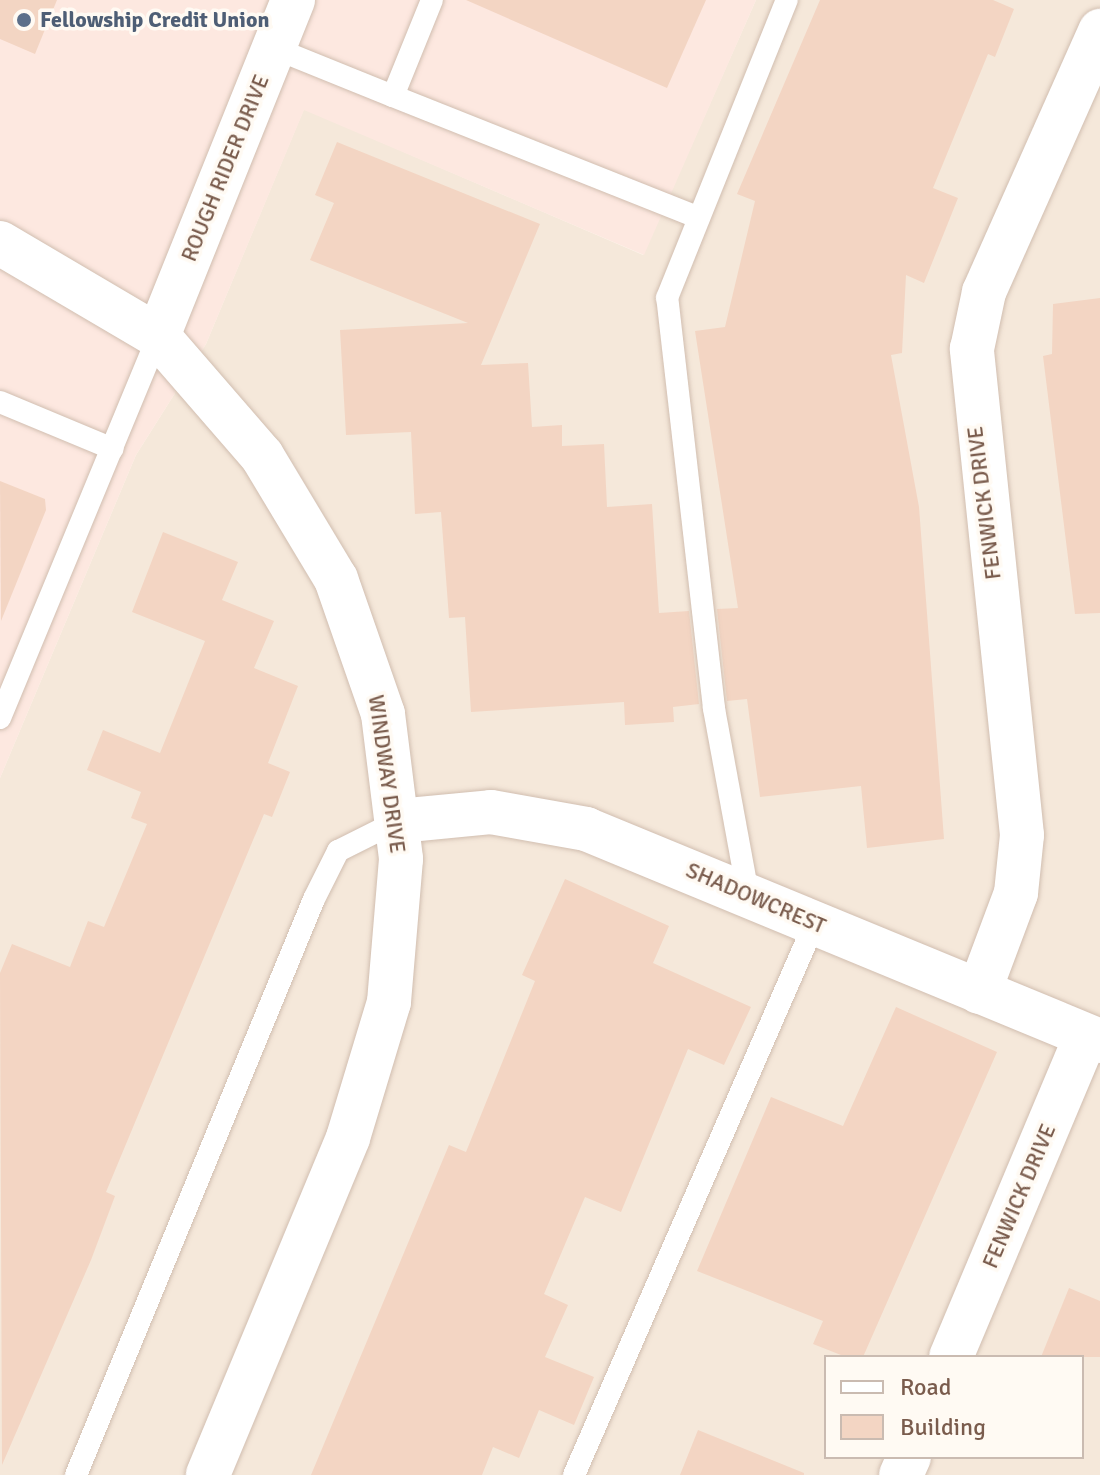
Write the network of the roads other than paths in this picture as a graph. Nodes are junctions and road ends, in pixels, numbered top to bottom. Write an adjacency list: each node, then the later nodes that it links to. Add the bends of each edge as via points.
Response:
1 (293, 0): 5 (street, ROUGH RIDER DRIVE)
2 (432, 0): 6 (lane)
3 (787, 0): 7 (lane)
4 (1100, 31): 16 (street, FENWICK DRIVE, via 984,292 972,349 1022,835 1016,893)
5 (274, 48): 6 (lane); 9 (street, ROUGH RIDER DRIVE)
6 (393, 96): 7 (lane)
7 (699, 218): 14 (lane, via 667,298 714,708)
8 (0, 243): 9 (street, WINDWAY DRIVE)
9 (158, 336): 11 (lane); 13 (street, WINDWAY DRIVE, via 262,456 336,579 383,714)
10 (0, 402): 11 (lane)
11 (113, 449): 12 (lane)
12 (0, 718)
13 (398, 821): 14 (street, SHADOWCREST, via 491,812 586,829); 19 (lane, via 338,851 320,887); 20 (street, WINDWAY DRIVE, via 399,931 372,1071)
14 (748, 894): 15 (street, SHADOWCREST)
15 (815, 922): 16 (street, SHADOWCREST); 21 (lane)
16 (979, 992): 17 (street, SHADOWCREST)
17 (1093, 1038): 18 (street, FENWICK DRIVE)
18 (952, 1355)
19 (76, 1475)
20 (208, 1475)
21 (574, 1475)

